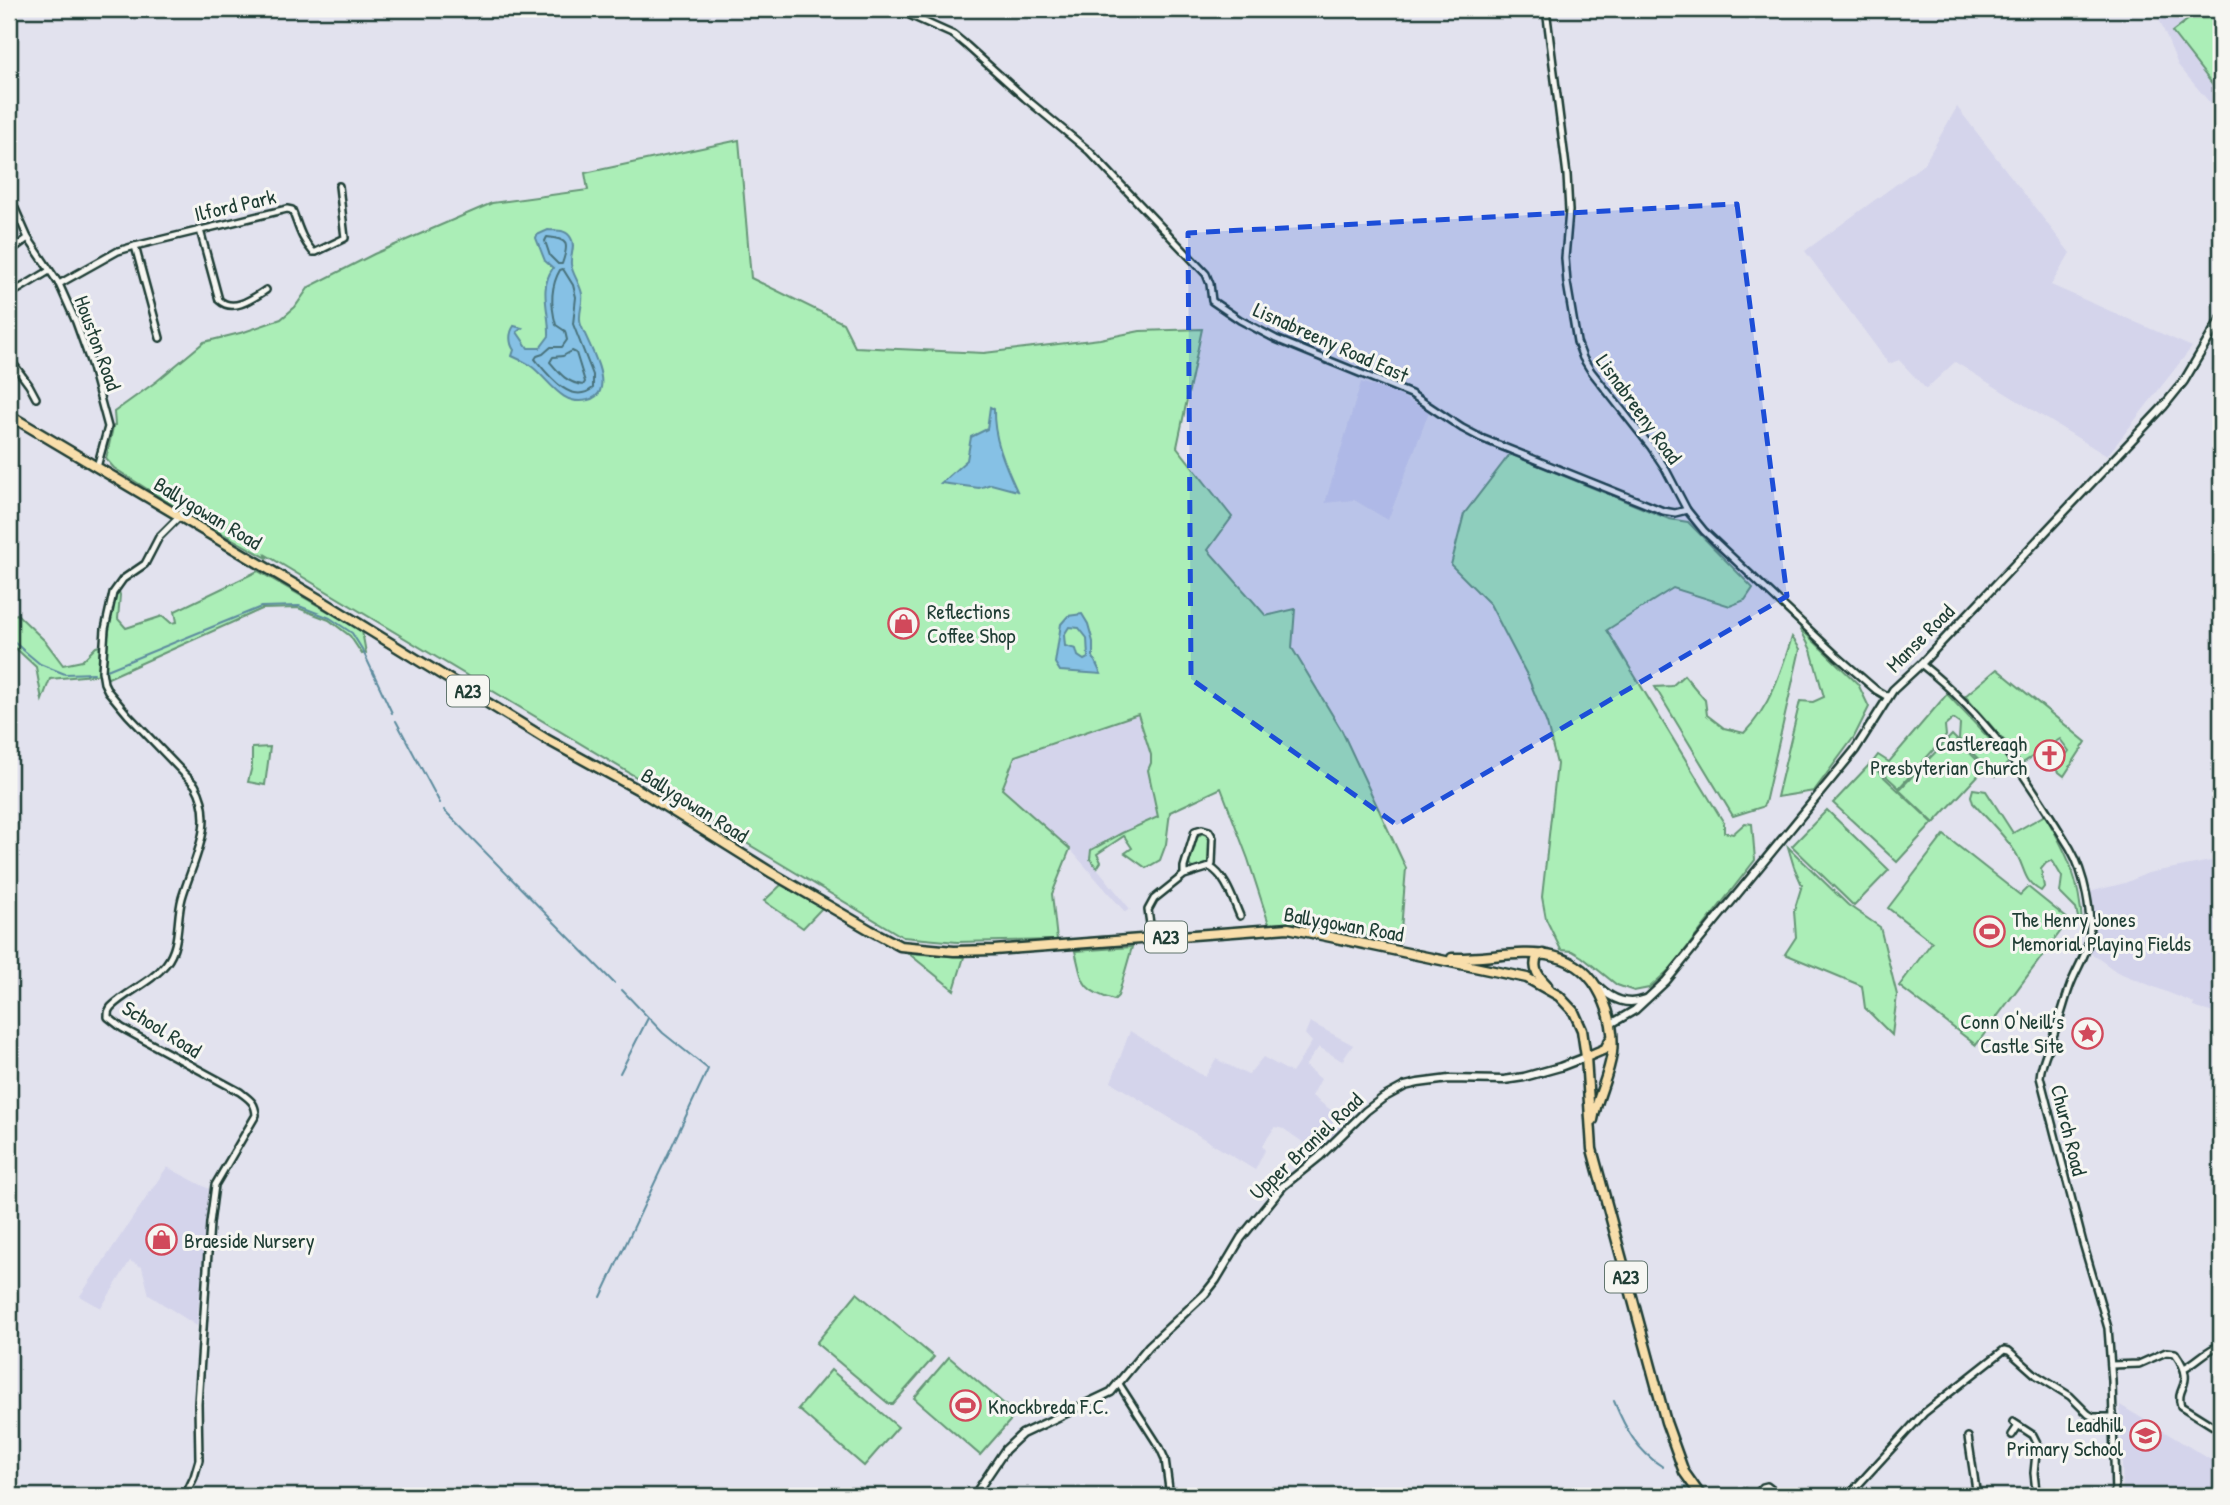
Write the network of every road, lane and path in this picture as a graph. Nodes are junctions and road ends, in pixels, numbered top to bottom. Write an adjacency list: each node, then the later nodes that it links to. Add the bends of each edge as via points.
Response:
1 (896, 9): 19 (street, Lisnabreeny Road East, via 954,35 1089,151 1206,274 1212,301 1222,309 1276,339 1410,394 1481,438 1663,511)
2 (1546, 9): 19 (street, Lisnabreeny Road, via 1567,175 1566,267 1580,353 1660,461)
3 (339, 186): 5 (street, Ilford Park, via 345,238 317,252 298,232 289,209)
4 (9, 195): 6 (street, Houston Road)
5 (200, 230): 7 (street, Ilford Park); 11 (street, via 222,303 243,303)
6 (28, 238): 8 (street); 9 (street, Houston Road)
7 (135, 246): 10 (street, Ilford Park); 14 (street)
8 (9, 252)
9 (49, 271): 10 (street, Houston Road); 12 (street)
10 (59, 284): 18 (street, Houston Road, via 92,364 107,419)
11 (266, 290)
12 (9, 295)
13 (2221, 318): 21 (street, Manse Road, via 2163,407)
14 (160, 338)
15 (9, 358): 16 (street)
16 (36, 398)
17 (9, 415): 18 (main road, Ballygowan Road / A23)
18 (96, 467): 20 (main road, Ballygowan Road / A23)
19 (1687, 510): 22 (street, Lisnabreeny Road, via 1828,648)
20 (180, 516): 26 (main road, Ballygowan Road / A23, via 546,739 900,946 994,950); 46 (street, School Road, via 159,537 145,564 123,579 113,593 102,671 108,691 195,785 204,812 204,829 182,898 173,954 156,974 110,1008 108,1017 240,1092 256,1106 256,1115 215,1185 198,1404 199,1460)
21 (1921, 664): 22 (street, Manse Road); 37 (street, Church Road, via 2000,741 2070,848 2083,879 2088,944 2043,1060 2040,1083 2106,1321)
22 (1888, 697): 31 (street, Manse Road, via 1856,750)
23 (1210, 867): 24 (street); 24 (street, via 1213,838 1202,829 1195,831); 25 (street, via 1229,890)
24 (1184, 875): 26 (street, via 1154,899 1148,910)
25 (1240, 916)
26 (1152, 938): 28 (main road, Ballygowan Road / A23, via 1288,928)
27 (1543, 954): 28 (main road, Ballygowan Road / A23); 29 (main road, Ballygowan Road / A23, via 1564,959); 30 (main road, A23, via 1535,968)
28 (1435, 958): 30 (main road, Ballygowan Road / A23, via 1527,978)
29 (1592, 981): 31 (street, via 1623,1002 1639,1002); 32 (main road, Ballygowan Road / A23)
30 (1555, 992): 34 (main road, Ballygowan Road / A23, via 1574,1012)
31 (1655, 994): 32 (street, Manse Road)
32 (1611, 1024): 33 (main road, Ballygowan Road / A23)
33 (1612, 1037): 34 (main road, via 1605,1049); 35 (main road, Ballygowan Road / A23)
34 (1586, 1053): 35 (main road, Ballygowan Road / A23); 39 (street, Upper Braniel Road, via 1570,1064 1524,1077 1433,1080 1405,1086 1383,1098 1283,1186 1241,1238 1205,1294 1149,1346)
35 (1591, 1132): 49 (main road, Ballygowan Road / A23, via 1666,1422 1684,1472)
36 (2221, 1345): 38 (street)
37 (2111, 1365): 38 (street, via 2138,1364 2169,1351); 40 (street, Church Road)
38 (2184, 1368): 41 (street, via 2181,1406)
39 (1119, 1384): 47 (street, Upper Braniel Road, via 1103,1397 1022,1434); 48 (street, via 1160,1448)
40 (2113, 1418): 51 (street, via 2088,1414 2004,1350 1924,1413); 54 (street, Church Road)
41 (2221, 1431)
42 (2012, 1435): 44 (street, via 2016,1424 2038,1443)
43 (1968, 1437): 52 (street)
44 (2036, 1494): 53 (street)
45 (1750, 1495): 50 (street, via 1767,1486)
46 (185, 1496)
47 (974, 1496)
48 (1170, 1496)
49 (1701, 1496)
50 (1780, 1496)
51 (1848, 1496)
52 (1977, 1496)
53 (2089, 1496)
54 (2115, 1496)

